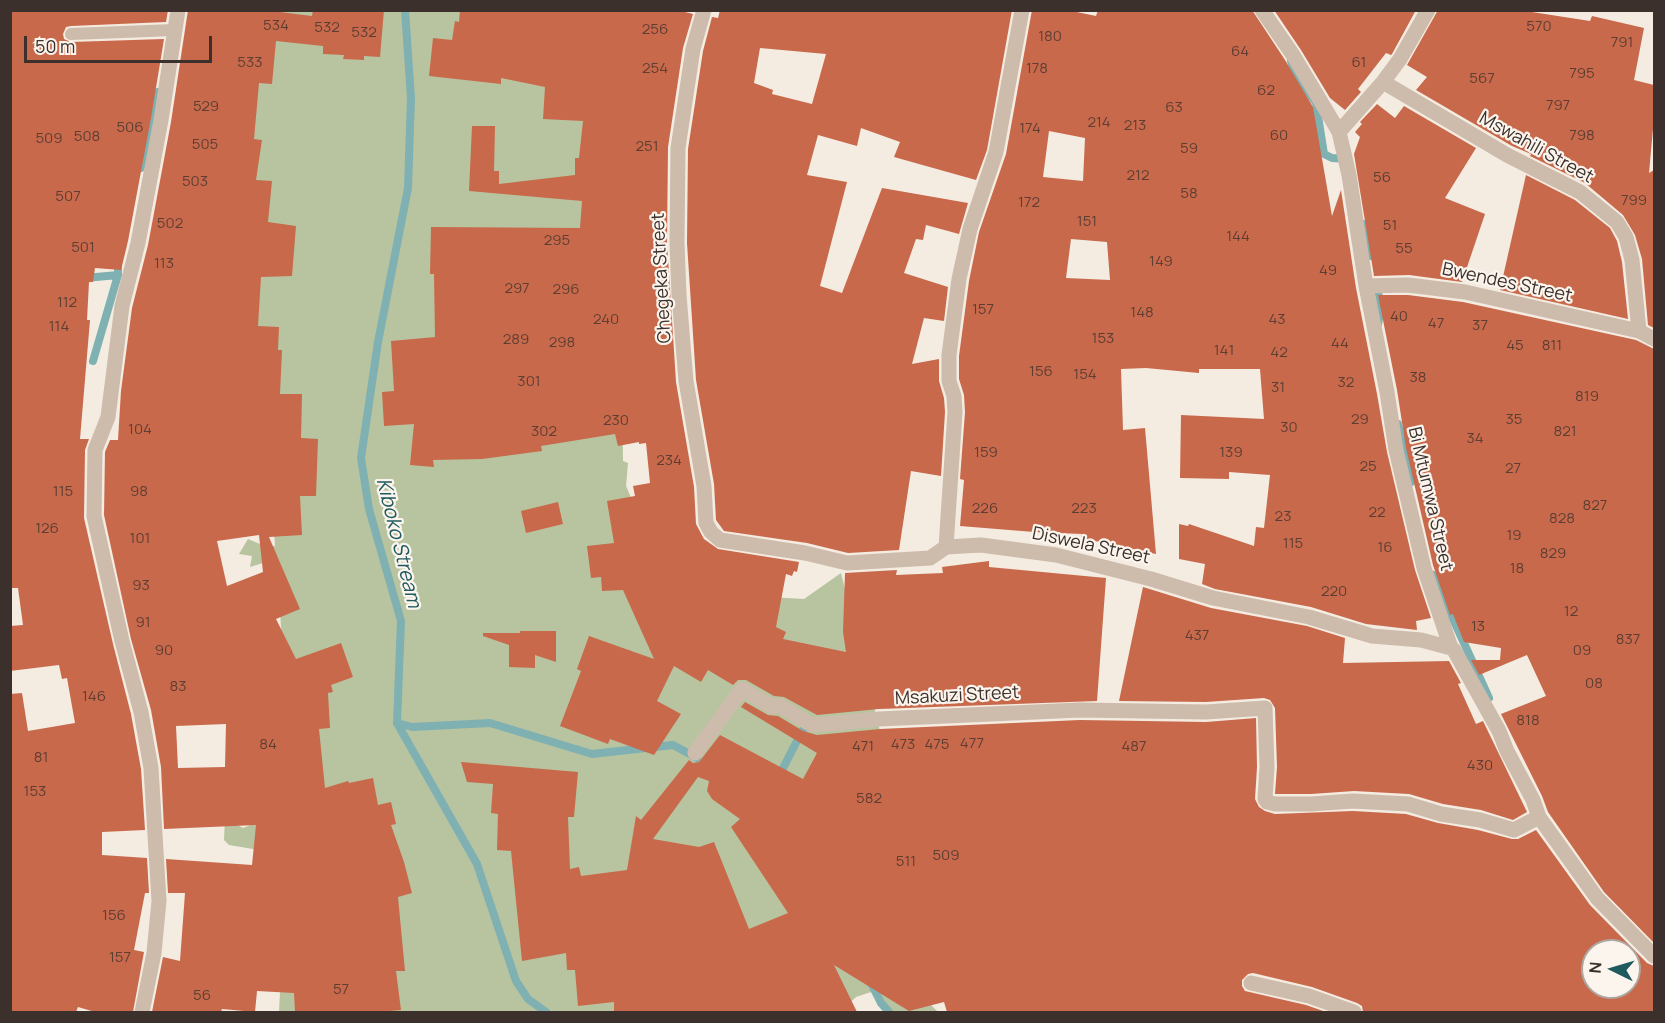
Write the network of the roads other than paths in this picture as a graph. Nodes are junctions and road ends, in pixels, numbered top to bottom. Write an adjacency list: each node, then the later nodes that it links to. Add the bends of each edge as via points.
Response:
1 (178, 10): 6 (street)
2 (704, 10): 13 (street, Chegeka Street, via 693,49 678,148 678,274 687,381 706,523)
3 (1022, 10): 14 (street, via 996,152 970,229 952,327 949,381 956,412)
4 (1262, 10): 9 (street, Bi Mtumwa Street)
5 (1428, 10): 8 (street)
6 (174, 30): 7 (lane); 20 (street, via 138,243 122,306 108,417 95,450 94,516 151,768 159,901)
7 (71, 34)
8 (1383, 82): 9 (street); 11 (street, Mswahili Street, via 1507,155 1580,192 1617,222 1632,260)
9 (1339, 132): 10 (street, Bi Mtumwa Street)
10 (1366, 286): 11 (street, Bwendes Street, via 1408,285 1465,292); 15 (street, Bi Mtumwa Street, via 1412,523)
11 (1639, 331): 12 (street)
12 (1654, 339)
13 (720, 540): 14 (street, Diswela Street, via 847,563 930,558)
14 (946, 547): 15 (street, Diswela Street, via 981,545 1056,555 1372,636 1421,640)
15 (1451, 648): 17 (street, Bi Mtumwa Street, via 1499,731)
16 (695, 753): 17 (street, Msakuzi Street, via 742,689 816,725 1080,710 1206,712 1265,708 1267,802 1408,804 1514,830)
17 (1539, 817): 18 (street, Bi Mtumwa Street, via 1597,898)
18 (1654, 956)
19 (1251, 983): 21 (street)
20 (142, 1012)
21 (1354, 1012)

